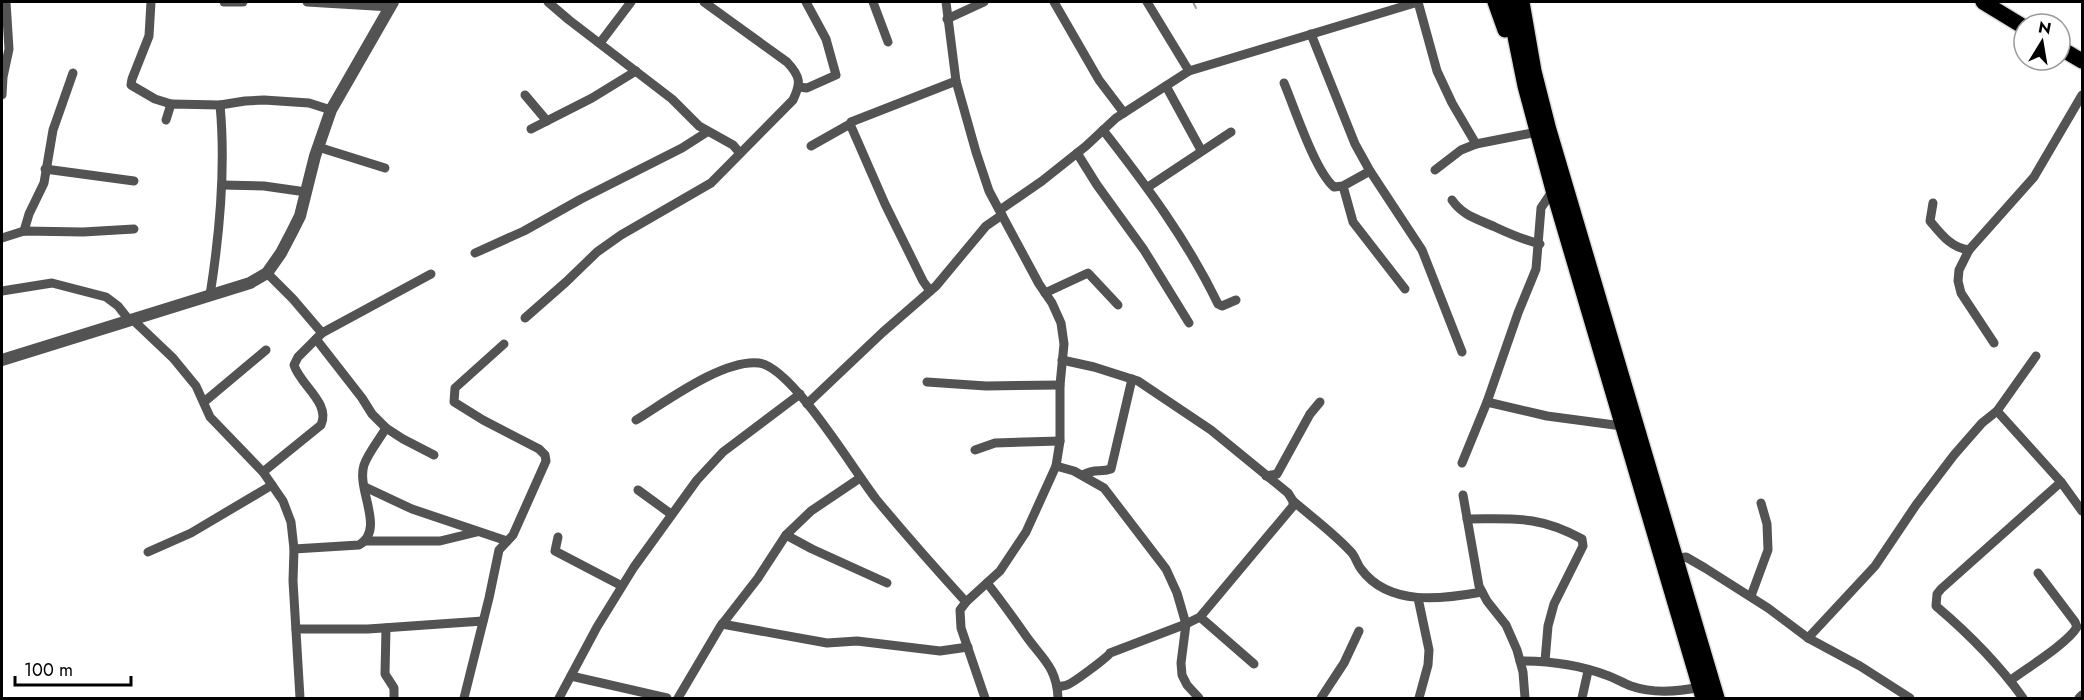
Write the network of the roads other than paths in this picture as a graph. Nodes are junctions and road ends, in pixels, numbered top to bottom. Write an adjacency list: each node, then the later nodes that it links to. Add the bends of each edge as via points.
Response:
1 (6, 2): 38 (street, via 9,49)
2 (151, 2): 41 (street, via 149,36 131,85)
3 (224, 2): 4 (street)
4 (243, 2)
5 (307, 2): 22 (street)
6 (548, 2): 28 (street)
7 (631, 2): 28 (street)
8 (705, 2): 35 (street, via 787,62)
9 (806, 2): 35 (street, via 826,39 836,75)
10 (873, 2): 27 (street)
11 (946, 2): 24 (street)
12 (984, 2): 24 (street)
13 (1054, 2): 44 (street, via 1099,80)
14 (1147, 2): 30 (street)
15 (1418, 2): 26 (street); 53 (street, via 1437,71)
16 (1495, 2): 37 (main road)
17 (1508, 2): 37 (main road)
18 (1522, 2): 31 (main road)
19 (1532, 2): 31 (main road)
20 (1983, 2): 25 (main road)
21 (1999, 2): 23 (main road)
22 (392, 4): 43 (street)
23 (2016, 12)
24 (947, 19): 33 (street)
25 (2012, 20)
26 (1311, 34): 30 (street); 62 (street, via 1346,123)
27 (888, 42)
28 (600, 44): 29 (street)
29 (636, 71): 46 (street); 50 (street)
30 (1189, 71): 36 (street)
31 (1534, 71): 136 (main road)
32 (73, 73): 59 (street, via 53,130)
33 (956, 81): 47 (street); 71 (street, via 976,152)
34 (1284, 83): 65 (street, via 1329,183)
35 (801, 84): 57 (street, via 793,100)
36 (1166, 86): 44 (street); 56 (street)
37 (1525, 86): 52 (main road)
38 (2, 95)
39 (525, 95): 46 (street)
40 (2082, 95): 76 (street, via 2034,177)
41 (171, 104): 42 (street); 45 (street)
42 (220, 105): 43 (street, via 288,101); 64 (street, via 224,141)
43 (331, 110): 55 (street)
44 (1124, 113): 49 (street)
45 (166, 120)
46 (547, 121): 48 (street)
47 (850, 124): 54 (street); 82 (street)
48 (531, 129)
49 (1103, 130): 58 (street); 66 (street)
50 (707, 132): 57 (street); 77 (street, via 524,231)
51 (1231, 132): 56 (street)
52 (1537, 132): 53 (street); 67 (main road)
53 (1476, 144): 61 (street)
54 (811, 146)
55 (318, 147): 60 (street); 68 (street)
56 (1201, 150): 66 (street)
57 (739, 152): 87 (street, via 711,183 597,252)
58 (1077, 153): 71 (street); 89 (street)
59 (45, 168): 63 (street); 73 (street, via 44,183)
60 (386, 168)
61 (1435, 170)
62 (1370, 171): 65 (street); 94 (street, via 1422,250)
63 (134, 181)
64 (222, 185): 68 (street); 84 (street)
65 (1343, 186): 80 (street, via 1353,222)
66 (1148, 187): 85 (street, via 1190,250 1218,304)
67 (1553, 190): 75 (street, via 1541,208); 108 (main road)
68 (306, 192): 78 (street, via 300,216)
69 (1452, 200): 75 (street, via 1474,219)
70 (1933, 203): 76 (street, via 1930,221 1956,247)
71 (1001, 213): 82 (street); 83 (street)
72 (134, 229): 73 (street)
73 (24, 231): 74 (street)
74 (2, 238)
75 (1540, 244): 104 (street, via 1536,269)
76 (1969, 250): 91 (street, via 1959,270 1961,293)
77 (475, 253)
78 (267, 273): 84 (street, via 250,283); 90 (street)
79 (431, 274): 90 (street)
80 (1405, 289)
81 (2, 291): 88 (street, via 52,284 106,297)
82 (930, 291): 105 (street)
83 (1045, 293): 86 (street, via 1088,273); 97 (street, via 1061,323)
84 (210, 295): 88 (street)
85 (1236, 300)
86 (1119, 305)
87 (525, 318)
88 (131, 320): 96 (street); 102 (street, via 173,358)
89 (1189, 323)
90 (319, 336): 109 (street, via 372,414); 115 (street, via 294,365 325,417 321,425)
91 (1994, 343)
92 (504, 344): 133 (street, via 455,388 454,402 545,455 546,461 521,519)
93 (266, 350): 102 (street)
94 (1462, 352)
95 (2036, 356): 106 (street)
96 (2, 360)
97 (1062, 360): 98 (street); 100 (street)
98 (1132, 379): 116 (street, via 1111,470 1091,470); 117 (street, via 1211,430)
99 (927, 382): 100 (street)
100 (1060, 385): 110 (street)
101 (800, 394): 105 (street); 107 (street, via 767,365 748,363 706,377); 127 (street, via 723,452)
102 (204, 402): 115 (street, via 210,417)
103 (1320, 402): 117 (street, via 1277,474)
104 (1488, 402): 108 (street, via 1546,416); 113 (street)
105 (807, 404): 118 (street)
106 (1997, 411): 119 (street); 152 (street, via 1954,455 1875,566)
107 (636, 420)
108 (1622, 426): 161 (main road)
109 (386, 428): 112 (street); 121 (street, via 364,465)
110 (1060, 441): 111 (street, via 996,443); 114 (street)
111 (975, 450)
112 (434, 455)
113 (1462, 463)
114 (1056, 466): 116 (street); 139 (street, via 1026,532 1000,571)
115 (263, 472): 120 (street)
116 (1083, 475): 148 (street, via 1104,488 1166,569)
117 (1266, 476): 124 (street)
118 (860, 478): 130 (street, via 811,511); 144 (street)
119 (2061, 482): 126 (street); 159 (street, via 1941,589 1936,601 1936,606 1969,634)
120 (272, 485): 134 (street, via 291,522); 135 (street, via 191,533)
121 (365, 487): 129 (street); 132 (street, via 370,523)
122 (638, 490): 127 (street)
123 (1463, 495): 128 (street)
124 (1293, 501): 143 (street, via 1354,554 1361,570 1378,585); 145 (street, via 1293,507)
125 (1761, 503): 142 (street, via 1768,550)
126 (2082, 511)
127 (671, 514): 140 (street)
128 (1467, 519): 141 (street); 155 (street, via 1531,520 1582,539 1583,546 1554,604)
129 (477, 532): 132 (street, via 440,541); 133 (street)
130 (786, 535): 138 (street); 147 (street)
131 (558, 537): 140 (street, via 555,551)
132 (366, 541): 134 (street, via 358,545)
133 (507, 541): 146 (street, via 499,550)
134 (294, 549): 150 (street)
135 (148, 552)
136 (1675, 559): 142 (street, via 1686,557); 177 (main road)
137 (2038, 573): 159 (street, via 2077,627)
138 (887, 583)
139 (987, 583): 144 (street); 160 (street, via 1045,658)
140 (622, 586): 158 (street)
141 (1482, 592): 143 (street, via 1444,599); 154 (street, via 1506,626)
142 (1751, 596): 152 (street)
143 (1418, 598): 174 (street, via 1429,650)
144 (966, 602): 153 (street, via 960,610)
145 (1200, 617): 148 (street); 156 (street)
146 (483, 621): 149 (street); 166 (street)
147 (722, 624): 153 (street, via 818,642 857,641 939,651); 169 (street)
148 (1186, 624): 160 (street, via 1110,653 1066,686); 172 (street, via 1182,675)
149 (386, 628): 150 (street); 165 (street, via 385,674 394,688)
150 (296, 629): 164 (street)
151 (1359, 631): 173 (street)
152 (1808, 638): 178 (street)
153 (968, 647): 170 (street)
154 (1520, 661): 155 (street); 175 (street)
155 (1545, 661): 157 (street)
156 (1254, 663)
157 (1588, 671): 161 (street, via 1646,690); 176 (street)
158 (571, 676): 167 (street); 168 (street)
159 (2011, 680): 163 (street)
160 (1058, 687): 171 (street)
161 (1701, 693)
162 (2082, 695): 179 (street)
163 (2020, 697)
164 (300, 699)
165 (394, 699)
166 (464, 699)
167 (559, 699)
168 (667, 699)
169 (678, 699)
170 (985, 699)
171 (1058, 699)
172 (1199, 699)
173 (1321, 699)
174 (1419, 699)
175 (1525, 699)
176 (1582, 699)
177 (1717, 699)
178 (1910, 699)
179 (2079, 699)

